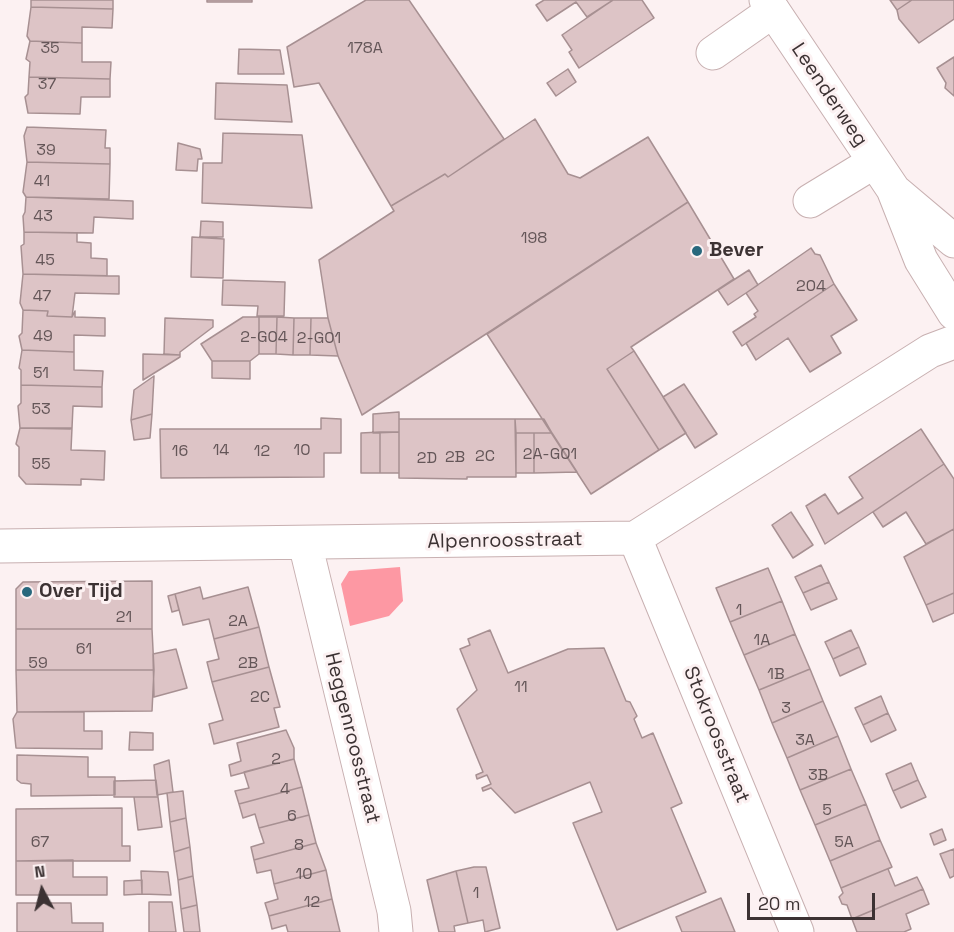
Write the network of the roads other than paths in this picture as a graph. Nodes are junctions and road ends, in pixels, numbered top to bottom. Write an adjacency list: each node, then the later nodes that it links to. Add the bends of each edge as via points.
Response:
1 (770, 6): 2 (street); 3 (street, Leenderweg)
2 (713, 53)
3 (874, 162): 4 (street, Leenderweg); 5 (street)
4 (893, 189): 6 (street, Leenderweg); 7 (street, Leenderweg, via 921,260)
5 (810, 201)
6 (954, 241)
7 (954, 313)
8 (954, 342): 9 (street, via 930,351)
9 (635, 538): 10 (street, Alpenroosstraat); 13 (street, Stokroosstraat)
10 (305, 543): 11 (street, Alpenroosstraat); 12 (street, Heggenroosstraat)
11 (0, 546)
12 (396, 932)
13 (796, 932)

